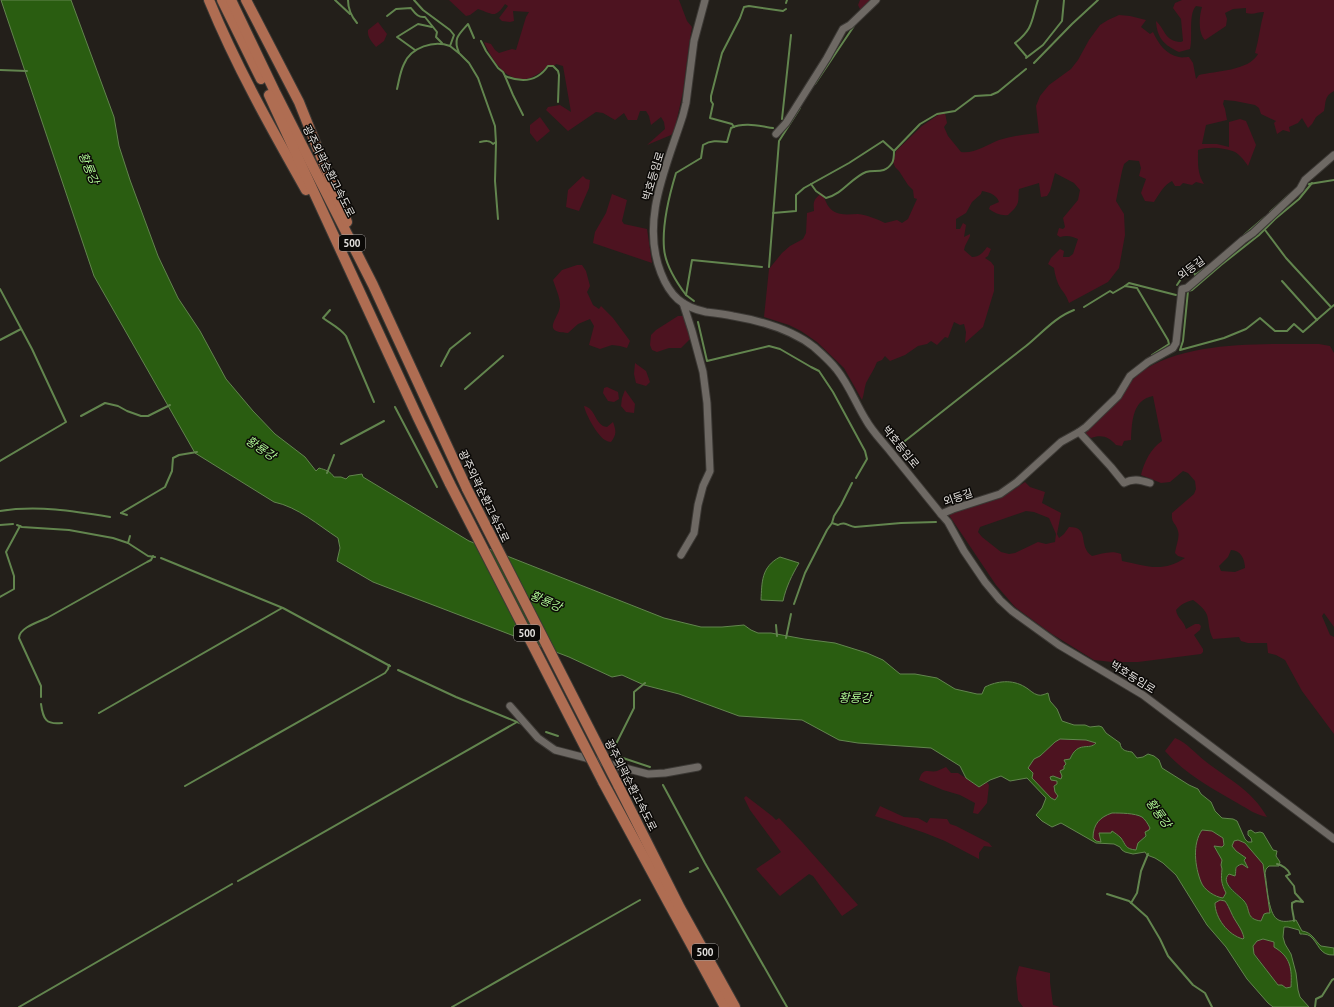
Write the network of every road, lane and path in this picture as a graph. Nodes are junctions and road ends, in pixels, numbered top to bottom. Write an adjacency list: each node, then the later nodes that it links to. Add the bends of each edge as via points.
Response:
1 (209, 0): 9 (highway, via 266,119)
2 (222, 0): 9 (highway, 광주외곽순환고속도로 / 500)
3 (231, 0): 10 (highway, 광주외곽순환고속도로 / 500)
4 (246, 0): 10 (highway, via 299,102)
5 (704, 0): 11 (street, 박호등임로, via 694,41 686,104 659,188 653,227 653,244 659,267 672,293)
6 (876, 0): 7 (street, via 844,29 786,124)
7 (776, 134)
8 (1334, 155): 12 (street, 외등길, via 1305,180 1300,189 1253,233 1187,288 1182,289 1176,343 1130,376 1118,396)
9 (338, 246): 19 (highway, 광주외곽순환고속도로 / 500, bridge, via 450,484 603,782)
10 (373, 285): 19 (highway, 광주외곽순환고속도로 / 500, bridge, via 467,489 618,785)
11 (682, 303): 14 (street, 박호등임로, via 690,308 780,328 815,348 838,370 866,421); 15 (street, via 703,372 710,471 703,486 694,533)
12 (1079, 432): 13 (street, via 1124,483 1138,479); 14 (street, 외등길, via 1061,442 1000,494)
13 (1150, 483)
14 (941, 514): 18 (street, 박호등임로, via 985,582 1012,611 1059,645 1143,695)
15 (681, 555)
16 (510, 706): 17 (street, via 538,738 555,750 648,774)
17 (698, 767)
18 (1334, 839)
19 (676, 909): 20 (highway, 광주외곽순환고속도로 / 500); 20 (highway, 광주외곽순환고속도로 / 500, via 705,971)
20 (725, 1001): 21 (highway)
21 (735, 1007)

